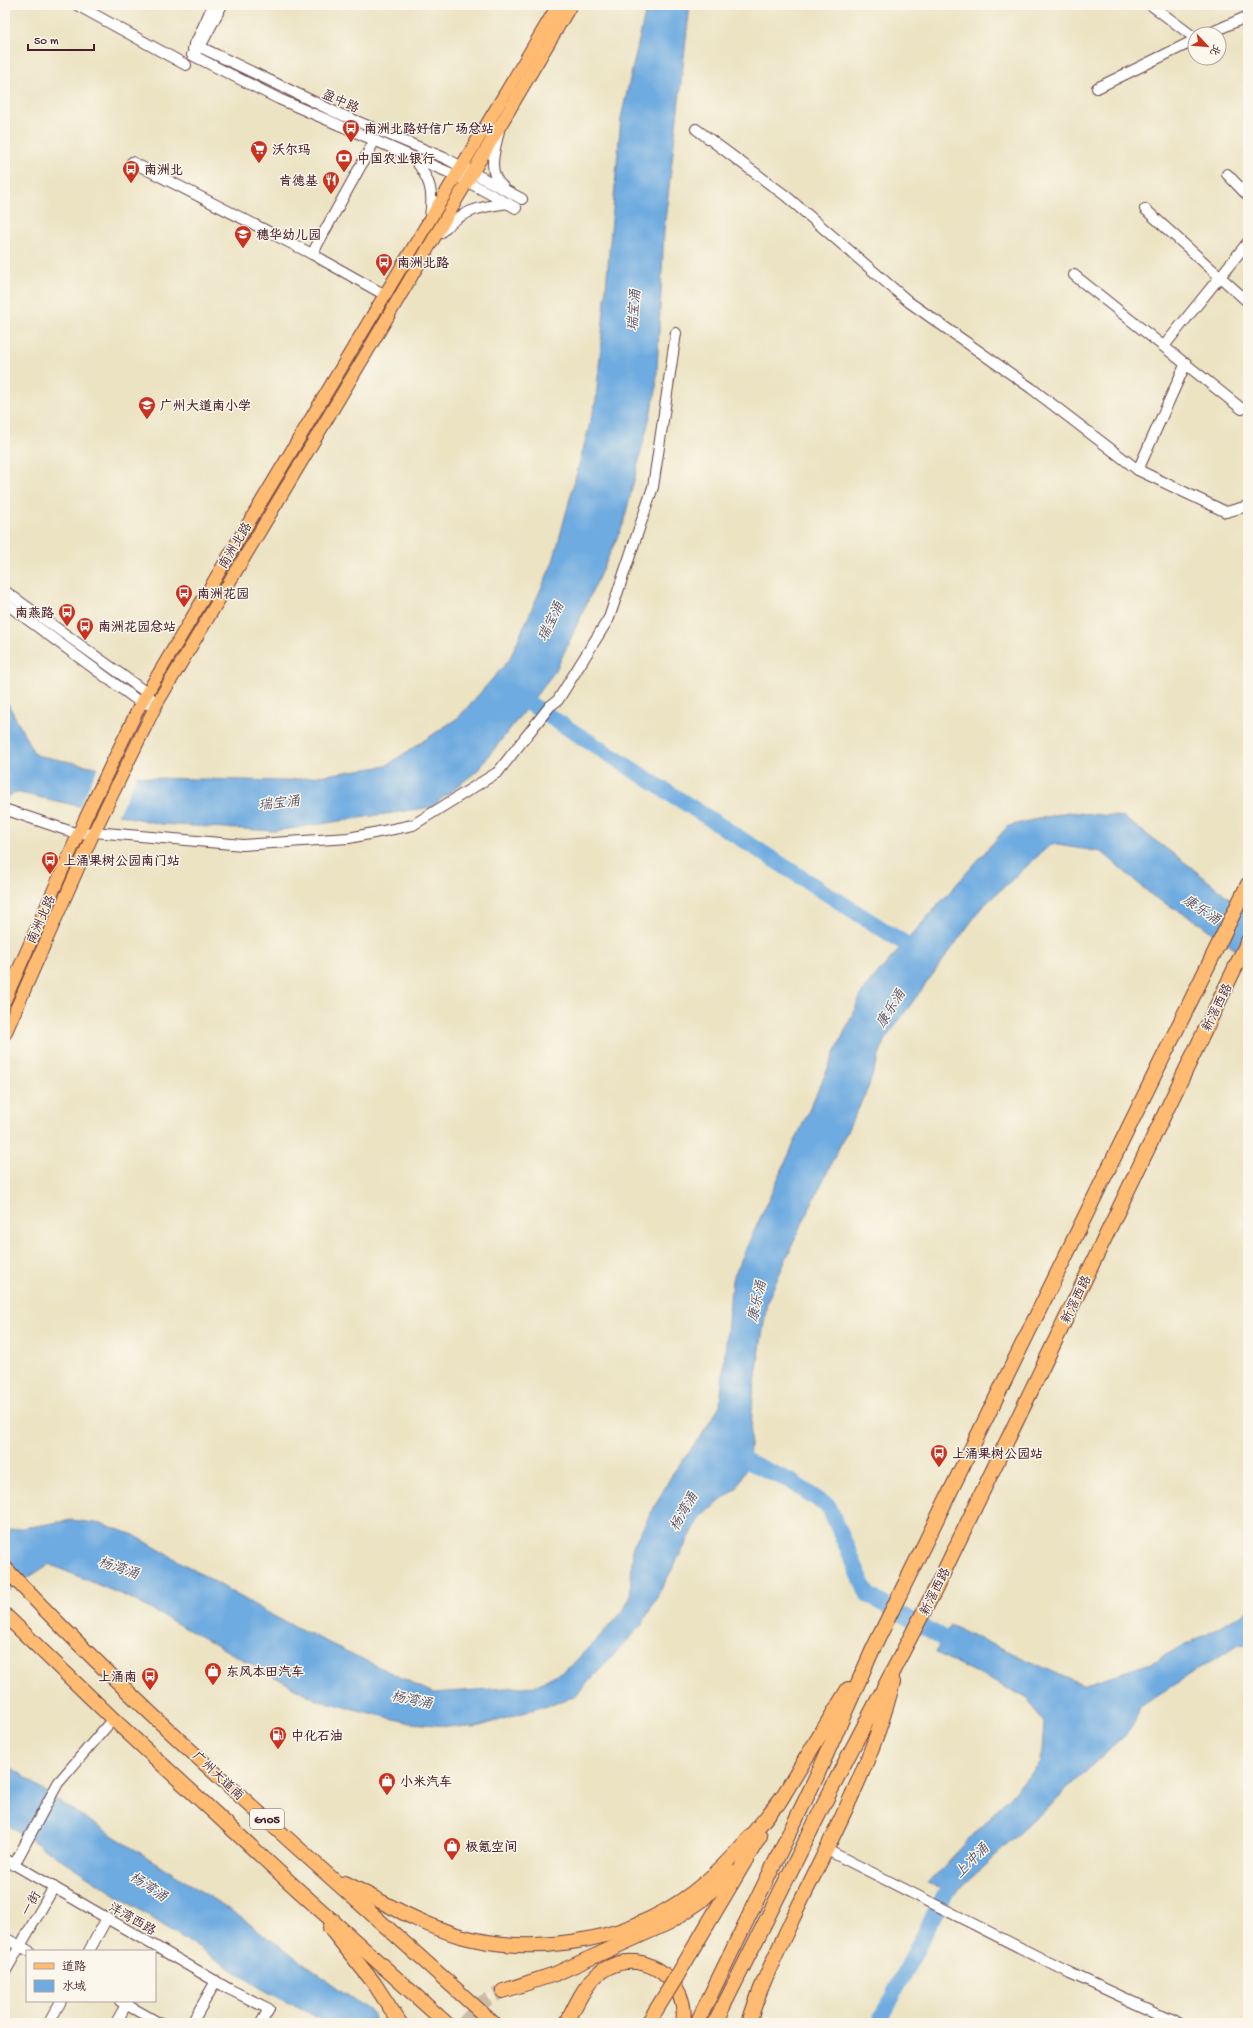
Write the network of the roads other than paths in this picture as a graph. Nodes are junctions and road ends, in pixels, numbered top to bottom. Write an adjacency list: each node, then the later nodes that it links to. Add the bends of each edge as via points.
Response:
1 (76, 5): 12 (street)
2 (213, 5): 11 (street)
3 (222, 5): 11 (street)
4 (558, 5): 19 (main road, 南洲北路)
5 (571, 5): 14 (main road, 南洲北路)
6 (1151, 5): 9 (street)
7 (1248, 16): 8 (street)
8 (1226, 26)
9 (1187, 33)
10 (1187, 43): 13 (street)
11 (197, 45): 16 (street, 盈中路, via 192,55 272,96); 19 (street, 盈中路)
12 (186, 65)
13 (1097, 88)
14 (501, 123): 19 (main road, 南洲北路); 22 (street, via 493,168 500,184)
15 (696, 129): 36 (street, via 786,196 909,302 1031,388)
16 (375, 140): 17 (street, 盈中路); 27 (street)
17 (413, 156): 19 (street, 盈中路); 24 (street, via 431,189 433,198)
18 (132, 162): 27 (street)
19 (464, 174): 22 (street); 24 (main road, 南洲北路); 25 (main road, 南洲北路)
20 (1227, 174): 21 (street)
21 (1248, 196)
22 (514, 201): 25 (street, via 470,210 456,218)
23 (1145, 209): 29 (street)
24 (430, 221): 30 (main road, 南洲北路)
25 (435, 237): 41 (main road, 南洲北路)
26 (1248, 242): 29 (street)
27 (312, 254): 30 (street)
28 (1074, 275): 33 (street)
29 (1220, 277): 31 (street); 33 (street)
30 (385, 295): 40 (main road, 南洲北路)
31 (1248, 302)
32 (676, 333): 43 (street, via 653,487 608,618 558,700 550,706 498,772 413,825 349,838 243,845)
33 (1164, 346): 34 (street)
34 (1186, 363): 35 (street); 36 (street)
35 (1242, 408)
36 (1138, 470): 37 (street, via 1226,512)
37 (1248, 506)
38 (5, 591): 40 (street)
39 (5, 603): 40 (street)
40 (144, 698): 41 (street); 44 (main road, 南洲北路)
41 (156, 705): 43 (main road, 南洲北路)
42 (5, 812): 44 (street, via 7,810)
43 (94, 832): 44 (street); 48 (main road, 南洲北路)
44 (78, 834): 47 (main road, 南洲北路)
45 (1245, 889): 51 (highway, 新滘西路)
46 (1248, 942): 52 (highway, 新滘西路, via 936,1588)
47 (5, 1000)
48 (5, 1034)
49 (5, 1568): 58 (highway, 广州大道南 / G105, via 45,1611 162,1723)
50 (5, 1614): 53 (highway, G105)
51 (873, 1649): 54 (highway); 82 (highway, via 816,1778)
52 (900, 1656): 55 (highway, via 887,1708); 83 (highway)
53 (113, 1719): 57 (street, via 58,1783); 60 (highway, G105)
54 (783, 1796): 58 (highway, via 755,1832 720,1870 691,1894 666,1912 596,1939 536,1946 513,1946 478,1940 435,1927); 68 (highway, via 760,1833 728,1875 684,1914 554,1974); 80 (highway, bridge)
55 (825, 1849): 84 (highway, via 773,1960); 85 (street, via 1070,1973)
56 (5, 1859): 57 (street, 洋湾西路)
57 (14, 1864): 59 (street, 洋湾西路)
58 (328, 1875): 78 (highway, 广州大道南 / G105)
59 (54, 1887): 61 (street, 洋湾西路); 63 (street, 一街)
60 (308, 1899): 76 (highway, via 374,1983); 77 (highway, G105)
61 (107, 1918): 64 (street, 洋湾西路); 65 (street)
62 (5, 1938): 63 (street)
63 (25, 1949): 66 (street, 一街)
64 (156, 1949): 67 (street, 洋湾西路)
65 (90, 1950)
66 (5, 1972)
67 (216, 1981): 74 (street); 75 (street, 洋湾西路, via 269,2009)
68 (503, 1991)
69 (60, 2002): 71 (street)
70 (125, 2002): 72 (street); 73 (street)
71 (49, 2023)
72 (116, 2023)
73 (159, 2023)
74 (192, 2023)
75 (261, 2023)
76 (400, 2023)
77 (446, 2023)
78 (493, 2023)
79 (567, 2023): 81 (highway, via 577,2003 599,1974 617,1963 634,1962 652,1966 662,1971 669,1979 683,2003)
80 (648, 2023)
81 (683, 2023)
82 (697, 2023)
83 (715, 2023)
84 (751, 2023)
85 (1179, 2023)

